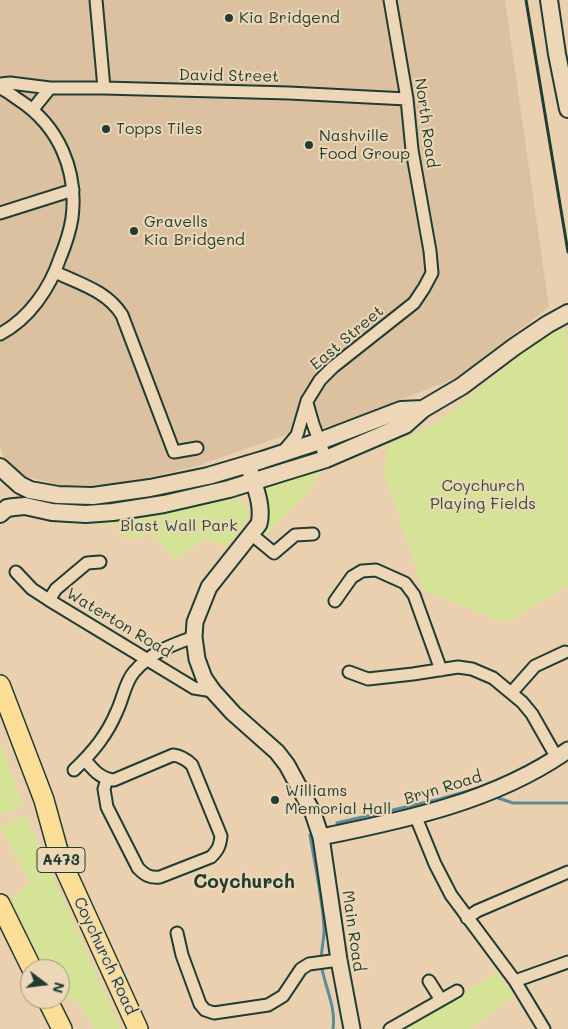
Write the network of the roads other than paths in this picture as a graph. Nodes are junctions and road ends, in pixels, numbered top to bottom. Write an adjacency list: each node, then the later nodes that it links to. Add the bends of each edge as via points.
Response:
1 (96, 0): 7 (street)
2 (390, 0): 8 (street, North Road)
3 (549, 0): 10 (main road)
4 (0, 84): 6 (street, David Street)
5 (0, 88): 9 (street)
6 (50, 88): 7 (street, David Street); 9 (street)
7 (104, 88): 8 (street, David Street)
8 (407, 99): 13 (street, North Road, via 412,150)
9 (33, 109): 11 (street, via 48,125 63,150)
10 (568, 109)
11 (73, 190): 12 (street); 14 (street, via 72,219)
12 (5, 211)
13 (430, 251): 17 (street, East Street, via 432,272 414,303 333,367)
14 (56, 272): 16 (street, via 42,296 23,318); 20 (street, via 105,295 116,304 174,452)
15 (568, 313): 18 (main road, via 514,347 462,386)
16 (0, 334)
17 (307, 401): 19 (street); 21 (street, East Street, via 297,435)
18 (424, 408): 19 (main road, via 401,410); 22 (main road, via 405,425)
19 (320, 441): 21 (main road); 22 (street)
20 (197, 448)
21 (282, 453): 23 (main road)
22 (326, 459): 25 (main road)
23 (248, 464): 24 (main road, via 150,488 93,496 30,490); 25 (street, Main Road)
24 (0, 467)
25 (253, 482): 26 (main road, via 164,504 113,512 52,512 25,506 7,508); 27 (street, Main Road, via 261,515 259,524)
26 (0, 514)
27 (250, 534): 28 (street, via 274,553 295,535); 33 (street, Main Road, via 208,587 195,622)
28 (312, 534)
29 (100, 562): 31 (street, via 88,563 56,589)
30 (16, 572): 31 (street, Waterton Road, via 32,589)
31 (49, 600): 35 (street, Waterton Road)
32 (335, 601): 36 (street, via 352,577 362,572 376,570 405,583 414,595)
33 (194, 637): 35 (street); 39 (street, Main Road, via 197,659)
34 (565, 652): 40 (street, via 535,666)
35 (148, 659): 39 (street, Waterton Road, via 194,688); 42 (street, via 133,674 107,732)
36 (441, 670): 37 (street, via 368,679); 40 (street, via 472,669 493,678)
37 (349, 672)
38 (0, 685): 60 (main road, Coychurch Road / A473, via 44,800 60,858)
39 (213, 691): 46 (street, Main Road, via 286,765 313,813)
40 (512, 692): 41 (street)
41 (563, 754): 45 (street, Bryn Road, via 491,792)
42 (85, 760): 43 (street); 44 (street)
43 (74, 770)
44 (107, 779): 44 (street, via 104,789 107,807 144,874 160,877 217,852 221,836 192,765 187,760 173,755 120,778)
45 (415, 815): 46 (street, Bryn Road); 49 (street, via 435,864)
46 (321, 837): 52 (street, Main Road)
47 (568, 872): 49 (street, via 476,910)
48 (0, 904): 51 (main road)
49 (466, 918): 55 (street)
50 (177, 933): 52 (street, via 200,1004 214,1013 268,1005 283,996 300,969 309,964)
51 (27, 959)
52 (327, 962): 61 (street, Main Road)
53 (568, 962): 55 (street)
54 (429, 981): 57 (street)
55 (515, 981): 63 (street)
56 (457, 991): 57 (street)
57 (441, 1000): 62 (street)
58 (52, 1009): 59 (main road)
59 (62, 1029)
60 (138, 1029)
61 (352, 1029)
62 (390, 1029)
63 (544, 1029)

